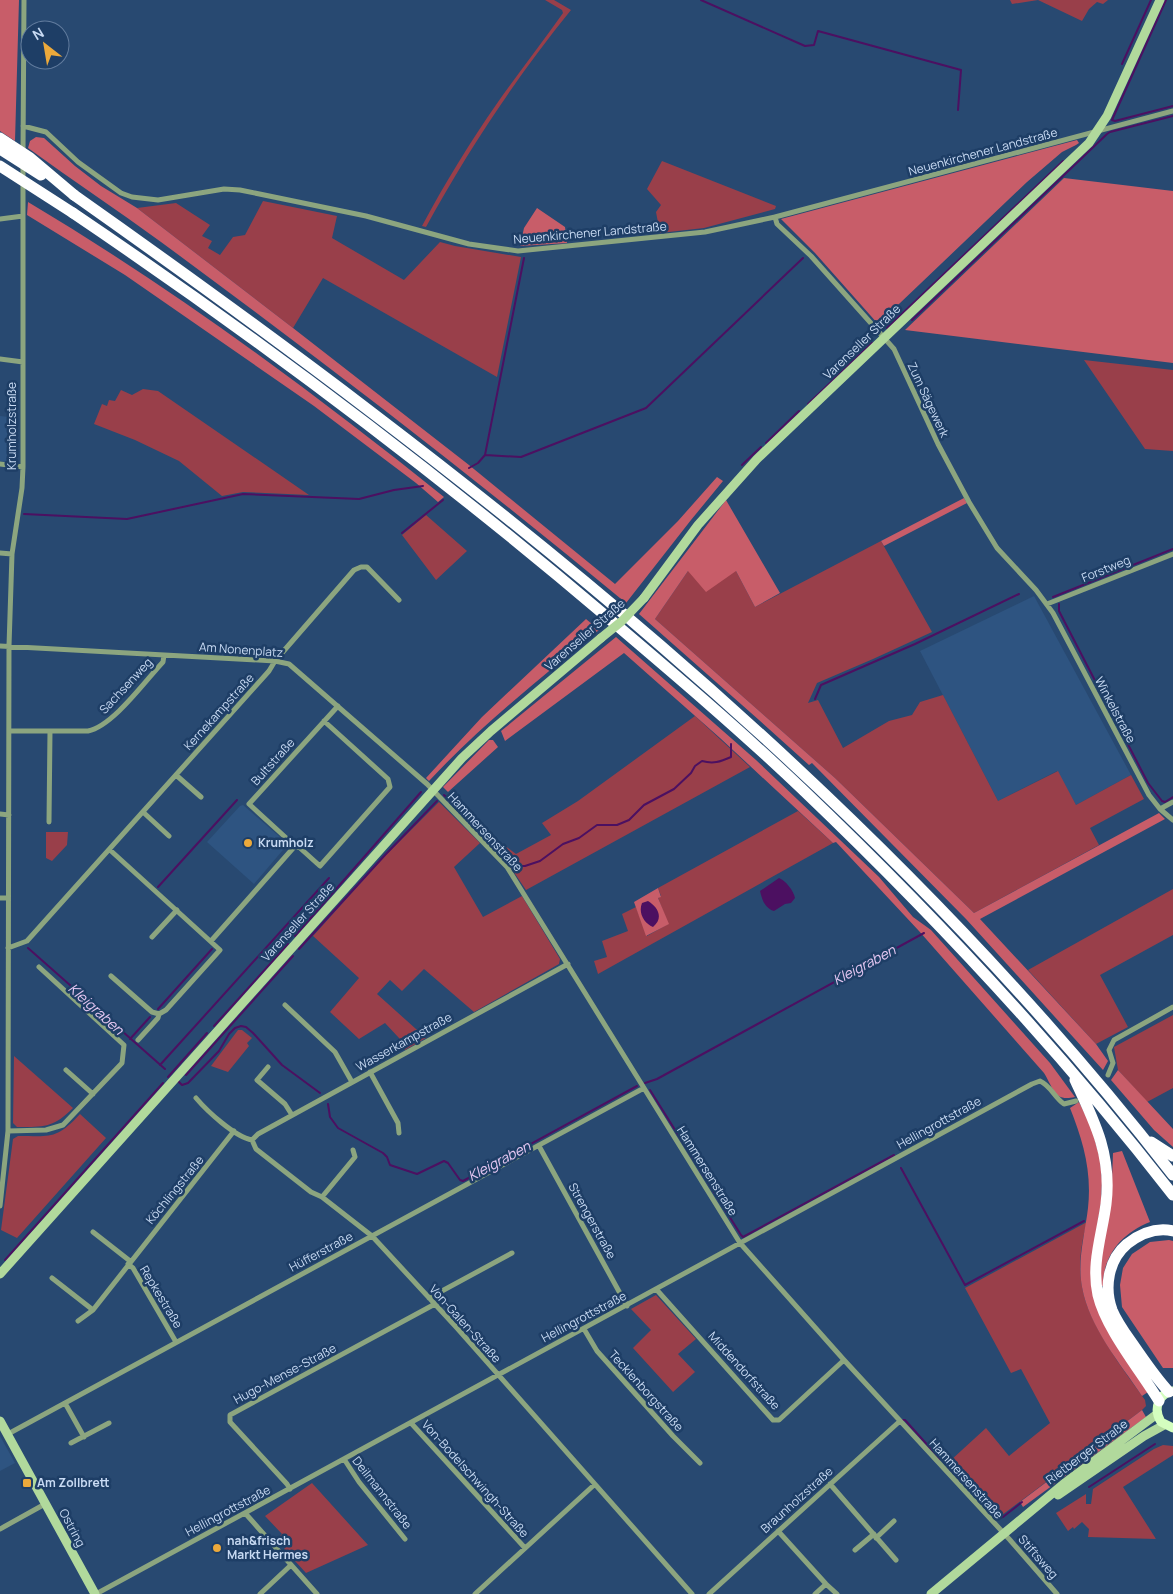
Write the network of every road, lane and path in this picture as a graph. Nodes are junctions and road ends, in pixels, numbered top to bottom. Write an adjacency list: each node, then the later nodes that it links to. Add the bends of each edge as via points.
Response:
1 (24, 0): 4 (street, Krumholzstraße)
2 (1160, 0): 5 (main road, Varenseller Straße)
3 (1173, 111): 5 (street, Neuenkirchener Landstraße)
4 (23, 126): 12 (street, Krumholzstraße); 13 (street, Neuenkirchener Landstraße, via 46,132 78,162 132,198 158,200 224,189 240,190 366,216 469,244 518,251 705,232)
5 (1097, 132): 13 (street, Neuenkirchener Landstraße); 15 (main road, Varenseller Straße, via 1079,153)
6 (0, 138): 10 (highway, bridge, via 29,157)
7 (0, 149): 10 (highway, bridge)
8 (0, 166): 11 (highway, bridge)
9 (0, 174): 11 (highway, bridge)
10 (74, 195): 75 (highway, via 357,400 556,557 699,678 810,779 928,896 1041,1017)
11 (73, 213): 61 (highway, via 326,391 540,560 690,688 800,788 919,904)
12 (23, 216): 14 (street); 17 (street, Krumholzstraße)
13 (775, 217): 15 (street, Zum Sägewerk)
14 (0, 219)
15 (884, 338): 24 (street, Zum Sägewerk, via 894,350 938,444 998,548); 34 (main road, Varenseller Straße, bridge, via 734,483 644,598 622,621 491,731)
16 (0, 359): 17 (street)
17 (23, 362): 19 (street, Krumholzstraße)
18 (0, 464): 19 (street)
19 (23, 467): 21 (street, Krumholzstraße)
20 (0, 553): 21 (street)
21 (12, 554): 26 (street, Krumholzstraße)
22 (1173, 554): 24 (street, Forstweg)
23 (399, 600): 28 (street, Kernekampstraße, via 367,567 354,570)
24 (1047, 604): 37 (street, Winkelstraße, via 1149,795)
25 (0, 646): 26 (street, Am Nonenplatz)
26 (10, 646): 27 (street, Am Nonenplatz); 31 (street, Krumholzstraße)
27 (164, 655): 28 (street, Am Nonenplatz); 32 (street, Sachsenweg, via 163,662 120,710 100,727 88,732)
28 (275, 661): 29 (street, Am Nonenplatz, via 289,664); 33 (street, Kernekampstraße)
29 (338, 706): 30 (street, Bultstraße); 34 (street, Am Nonenplatz)
30 (324, 721): 44 (street, Bultstraße, via 250,804); 44 (street, via 388,779 390,787 320,866)
31 (10, 731): 32 (street, Sachsenweg); 40 (street, Krumholzstraße)
32 (50, 731): 42 (street)
33 (176, 775): 35 (street); 38 (street, Kernekampstraße)
34 (433, 790): 52 (street, Hammersenstraße, via 511,871); 90 (main road, Varenseller Straße)
35 (201, 797)
36 (1173, 802): 37 (street)
37 (1160, 809): 41 (street, Winkelstraße)
38 (143, 812): 43 (street); 45 (street, Kernekampstraße)
39 (0, 814): 40 (street)
40 (9, 814): 47 (street, Krumholzstraße)
41 (1173, 820)
42 (49, 822)
43 (169, 836)
44 (295, 846): 50 (street)
45 (110, 850): 48 (street); 51 (street, Kernekampstraße, via 27,941)
46 (0, 898): 47 (street)
47 (8, 898): 51 (street, Krumholzstraße)
48 (177, 910): 49 (street); 50 (street)
49 (152, 938)
50 (211, 941): 59 (street, via 220,950)
51 (8, 948): 56 (street, Krumholzstraße)
52 (568, 964): 64 (street, Wasserkampstraße); 67 (street, Hammersenstraße)
53 (39, 967): 68 (street, via 124,1045 122,1063)
54 (111, 976): 59 (street, via 152,1012)
55 (0, 982): 56 (street)
56 (8, 982): 72 (street, Krumholzstraße)
57 (285, 1005): 66 (street, via 335,1052)
58 (1173, 1007): 65 (street, via 1114,1040 1109,1050 1113,1063)
59 (159, 1014): 60 (street)
60 (138, 1040)
61 (1067, 1065): 81 (highway); 103 (highway, via 1091,1114 1105,1158 1106,1204 1095,1272 1101,1306)
62 (268, 1066): 71 (street, via 257,1080 285,1104)
63 (66, 1070): 68 (street)
64 (370, 1072): 66 (street, Wasserkampstraße); 74 (street, via 398,1122)
65 (1108, 1075)
66 (352, 1082): 71 (street, Wasserkampstraße)
67 (644, 1088): 77 (street, Hüfferstraße); 87 (street, Hammersenstraße)
68 (93, 1094): 72 (street, via 69,1120 56,1128)
69 (196, 1098): 73 (street, Von-Galen-Straße)
70 (1076, 1101): 87 (street, Hellingrottstraße, via 1064,1104 1044,1083 1032,1084)
71 (292, 1115): 76 (street, Wasserkampstraße)
72 (8, 1131): 83 (street, Krumholzstraße)
73 (234, 1131): 76 (street, Von-Galen-Straße); 89 (street, Köchlingstraße)
74 (399, 1133)
75 (1142, 1135): 79 (highway); 80 (highway)
76 (252, 1140): 82 (street, Von-Galen-Straße, via 256,1149)
77 (539, 1146): 86 (street, Hüfferstraße); 95 (street, Strengerstraße)
78 (353, 1150): 82 (street, via 354,1157)
79 (1173, 1156)
80 (1173, 1175)
81 (1173, 1195)
82 (322, 1197): 86 (street, Von-Galen-Straße)
83 (0, 1206)
84 (1173, 1231): 102 (highway, via 1144,1233 1123,1247 1111,1266 1108,1292 1112,1311 1124,1331 1155,1377)
85 (93, 1232): 89 (street)
86 (372, 1236): 93 (street, Von-Galen-Straße); 99 (street, Hüfferstraße)
87 (740, 1243): 92 (street, Hellingrottstraße); 100 (street, Hammersenstraße)
88 (512, 1253): 93 (street)
89 (129, 1262): 96 (street, Köchlingstraße); 99 (street, Repkestraße)
90 (1, 1271)
91 (52, 1278): 96 (street)
92 (656, 1289): 95 (street, Hellingrottstraße); 100 (street, Middendorfstraße, via 774,1420 778,1420)
93 (429, 1298): 94 (street, Von-Galen-Straße)
94 (435, 1304): 101 (street, Von-Galen-Straße); 118 (street, Hugo-Mense-Straße, via 230,1415 230,1422)
95 (627, 1306): 98 (street, Hellingrottstraße)
96 (93, 1310): 97 (street, Köchlingstraße)
97 (78, 1322)
98 (584, 1328): 101 (street, Hellingrottstraße); 115 (street, Tecklenborgstraße, via 597,1351)
99 (176, 1342): 104 (street, Hüfferstraße)
100 (844, 1360): 107 (street, Hammersenstraße)
101 (497, 1375): 109 (street, Hellingrottstraße); 117 (street, Von-Galen-Straße)
102 (1171, 1392): 103 (main road)
103 (1159, 1401): 105 (main road)
104 (65, 1403): 111 (street, Hüfferstraße); 112 (street)
105 (1157, 1414): 110 (main road); 120 (main road, Rietberger Straße)
106 (0, 1421): 111 (main road, Ostring)
107 (900, 1421): 116 (street, Braunholzstraße); 125 (street, Hammersenstraße)
108 (109, 1423): 112 (street)
109 (411, 1423): 114 (street, Hellingrottstraße); 128 (street, Von-Bodelschwingh-Straße)
110 (1169, 1426): 120 (main road, Rietberger Straße, via 1144,1436)
111 (8, 1434): 119 (main road, Ostring)
112 (84, 1437): 113 (street)
113 (72, 1443)
114 (344, 1459): 118 (street, Hellingrottstraße); 127 (street, Deilmannstraße)
115 (700, 1463)
116 (830, 1484): 124 (street, Braunholzstraße); 126 (street)
117 (594, 1485): 128 (street); 137 (street, Von-Galen-Straße)
118 (290, 1489): 121 (street, Hellingrottstraße)
119 (45, 1504): 123 (street); 133 (main road, Ostring)
120 (1032, 1511): 125 (main road, Rietberger Straße)
121 (245, 1513): 131 (street); 133 (street, Hellingrottstraße)
122 (894, 1521): 126 (street)
123 (0, 1529)
124 (778, 1531): 132 (street); 138 (street, Braunholzstraße)
125 (1004, 1534): 141 (main road, Rietberger Straße); 142 (street, Stiftsweg)
126 (875, 1536): 129 (street); 130 (street)
127 (405, 1539)
128 (525, 1548): 136 (street)
129 (855, 1550)
130 (896, 1560)
131 (291, 1566): 134 (street); 135 (street)
132 (826, 1584): 139 (street); 140 (street)
133 (95, 1594)
134 (260, 1594)
135 (317, 1594)
136 (475, 1594)
137 (692, 1594)
138 (709, 1594)
139 (815, 1594)
140 (836, 1594)
141 (931, 1594)
142 (1056, 1594)

